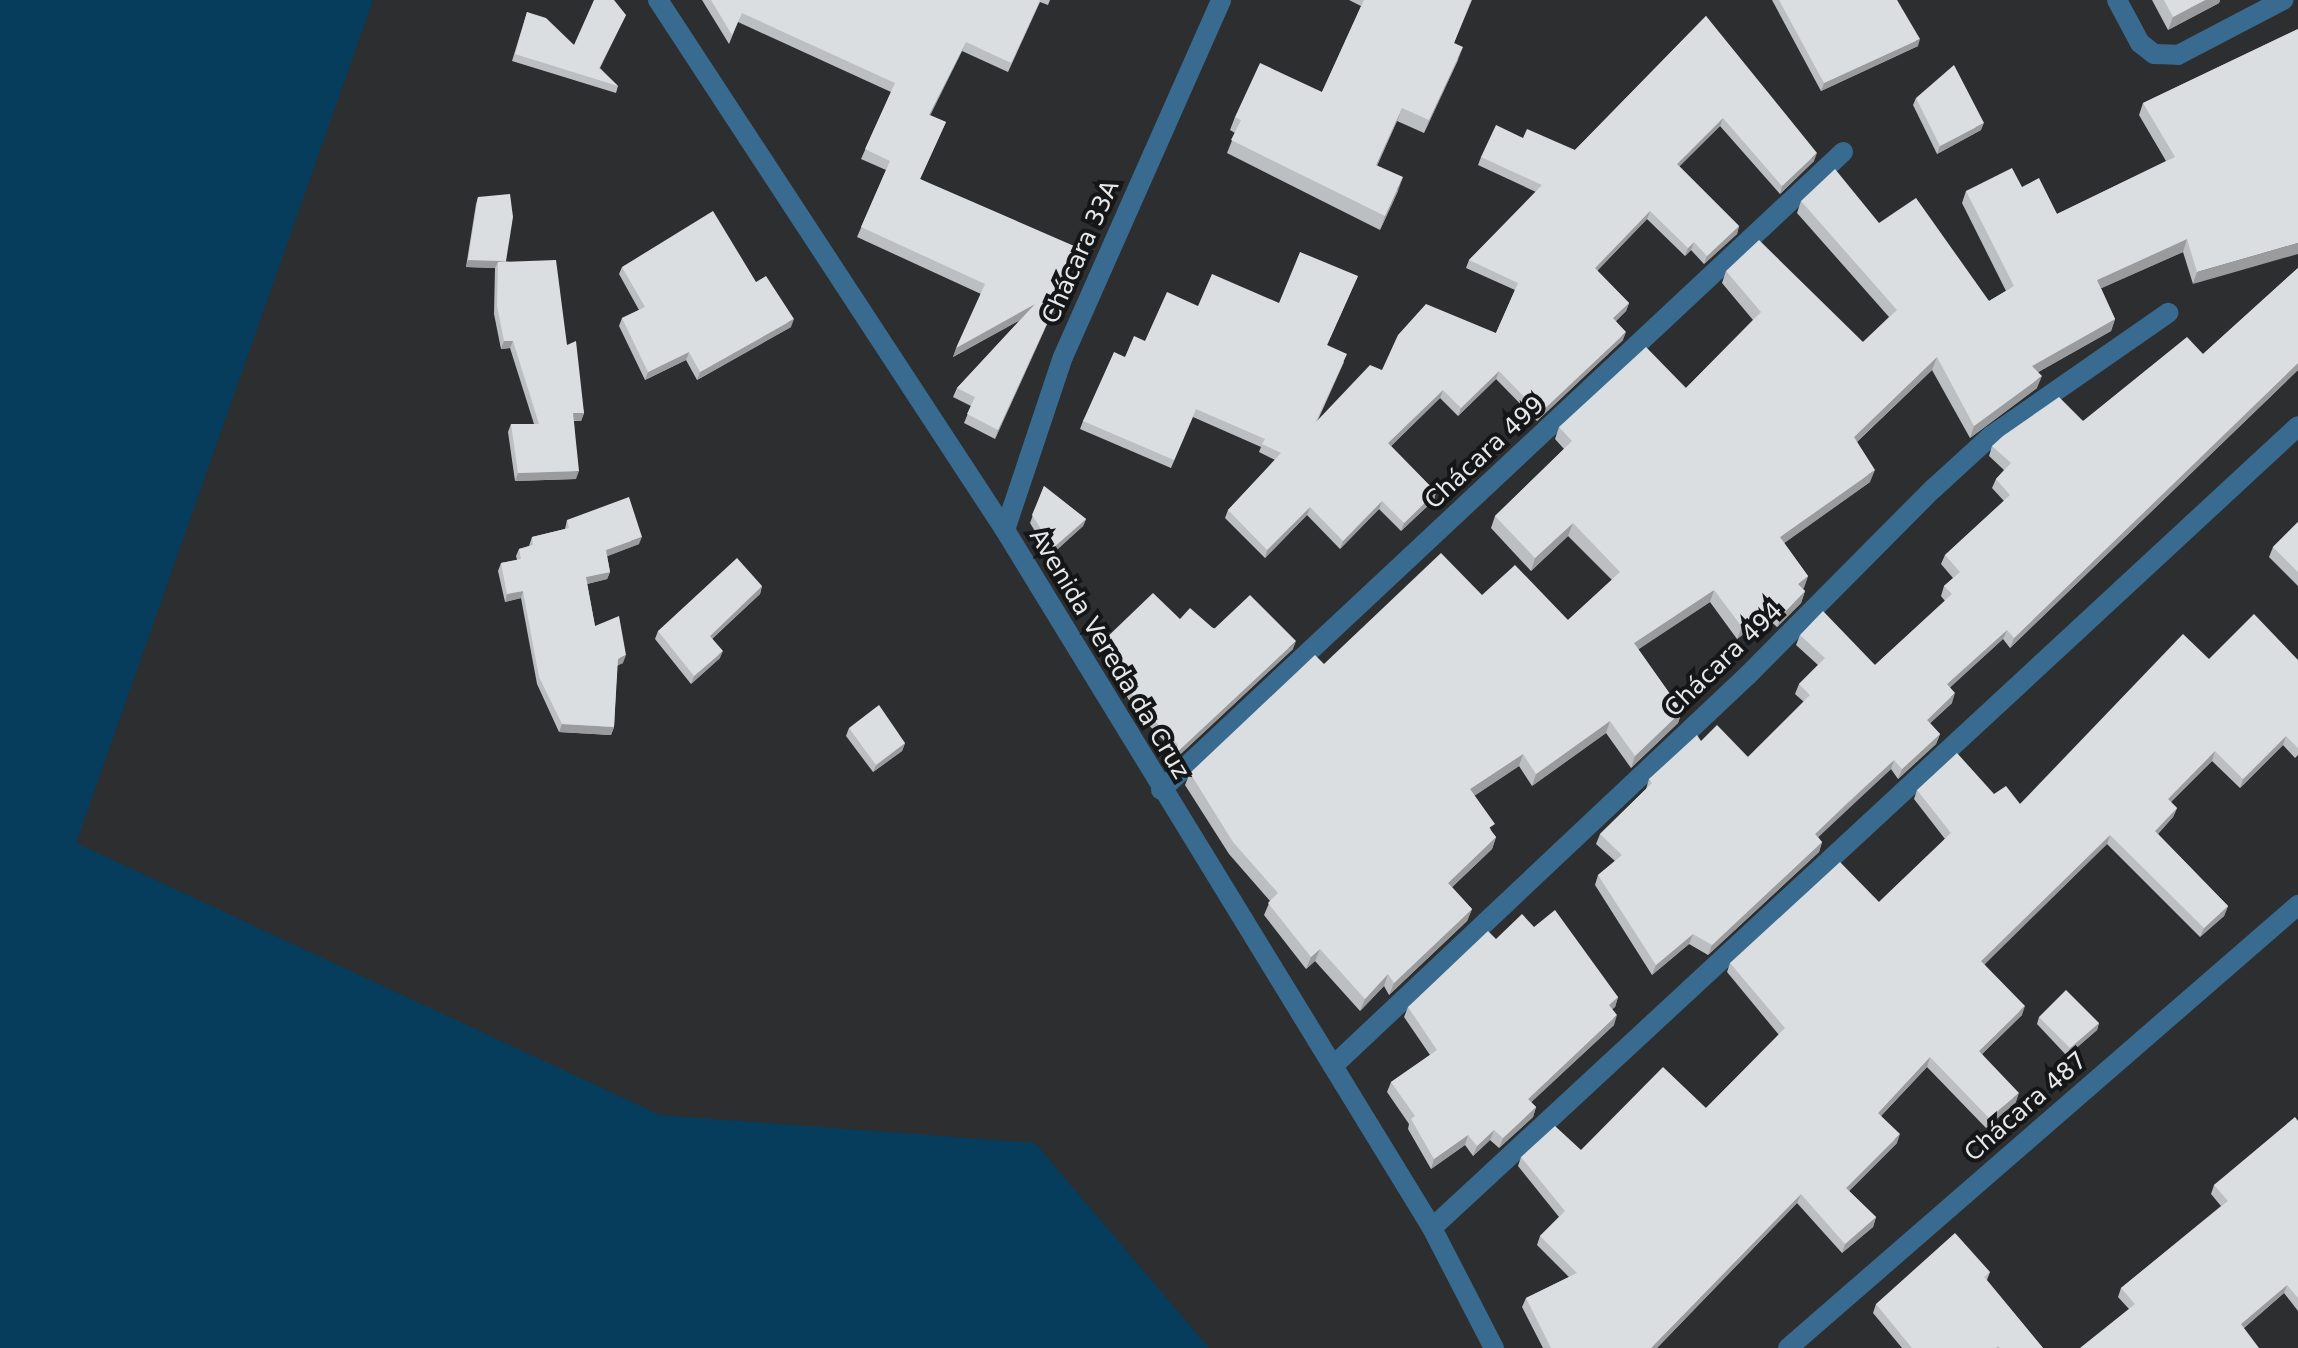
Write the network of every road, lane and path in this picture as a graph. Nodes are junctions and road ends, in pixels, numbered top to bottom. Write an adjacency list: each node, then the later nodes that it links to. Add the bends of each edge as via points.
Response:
1 (658, 0): 8 (street, Avenida Vereda da Cruz)
2 (1221, 0): 8 (street, Chácara 33A, via 1063,357)
3 (2117, 0): 4 (street, via 2140,43 2154,54 2178,55)
4 (2283, 0)
5 (1843, 152): 9 (street, Chácara 499)
6 (2168, 313): 11 (street, Chácara 494, via 1991,436 1944,478 1747,676)
7 (2298, 426): 12 (street)
8 (1005, 530): 9 (street, Avenida Vereda da Cruz)
9 (1161, 790): 11 (street, Avenida Vereda da Cruz)
10 (2298, 905): 14 (street, Chácara 487)
11 (1333, 1066): 12 (street, Avenida Vereda da Cruz)
12 (1432, 1228): 13 (street, Avenida Vereda da Cruz)
13 (1494, 1348)
14 (1788, 1348)

